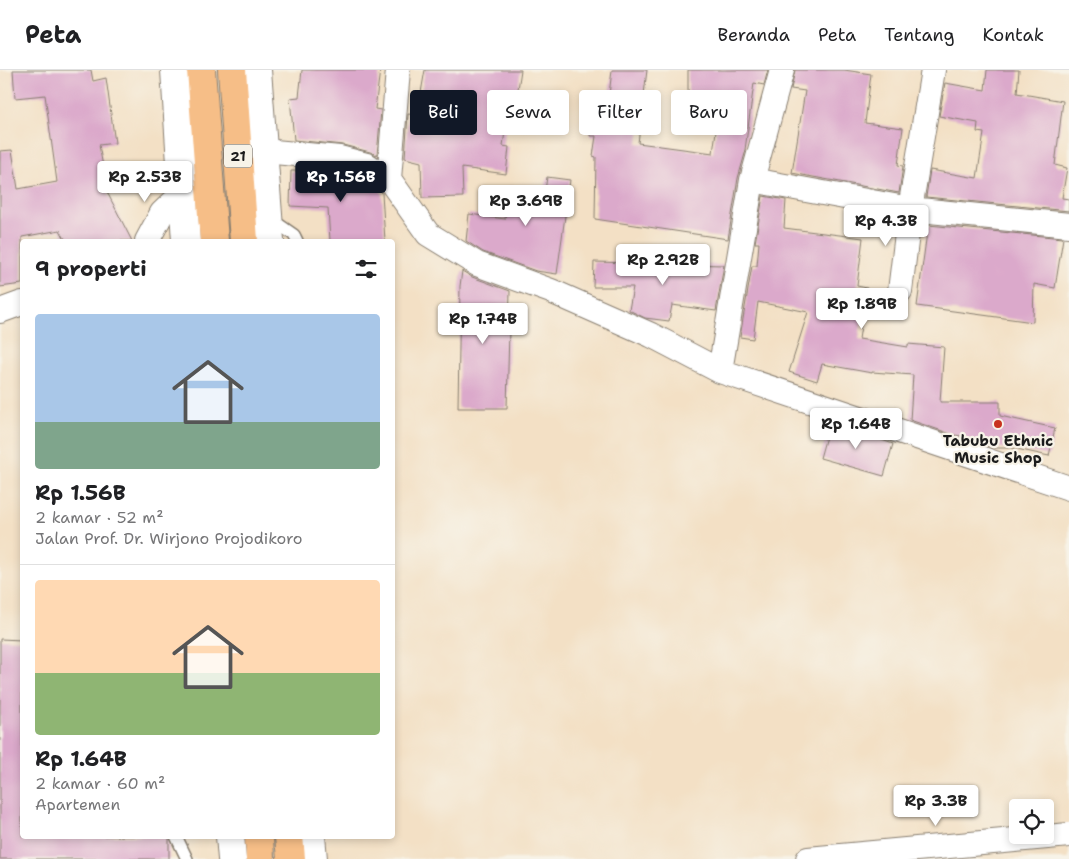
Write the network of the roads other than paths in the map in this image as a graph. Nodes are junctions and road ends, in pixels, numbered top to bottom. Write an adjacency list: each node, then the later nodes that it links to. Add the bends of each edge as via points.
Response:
1 (175, 70): 11 (street)
2 (201, 70): 17 (highway, 21)
3 (232, 70): 18 (highway, 21)
4 (257, 70): 8 (street)
5 (398, 70): 9 (street)
6 (782, 70): 10 (street)
7 (933, 70): 12 (street)
8 (263, 151): 9 (street, via 340,158 367,165); 14 (street)
9 (389, 179): 23 (street, via 428,234 448,248 477,264 551,291 651,334)
10 (752, 180): 12 (street); 23 (street)
11 (182, 194): 15 (street, via 162,213); 16 (street)
12 (910, 209): 13 (street); 20 (street)
13 (1069, 225)
14 (269, 229): 19 (lane)
15 (148, 239)
16 (186, 239)
17 (214, 239)
18 (244, 239)
19 (296, 239)
20 (900, 290)
21 (20, 304): 22 (street)
22 (0, 311)
23 (720, 372): 24 (street)
24 (1069, 488)
25 (1069, 835): 36 (street)
26 (177, 839): 31 (lane)
27 (230, 839): 32 (street)
28 (259, 839): 33 (highway)
29 (289, 839): 34 (highway)
30 (312, 839): 35 (street)
31 (187, 859)
32 (232, 859)
33 (260, 859)
34 (292, 859)
35 (313, 859)
36 (808, 859)

